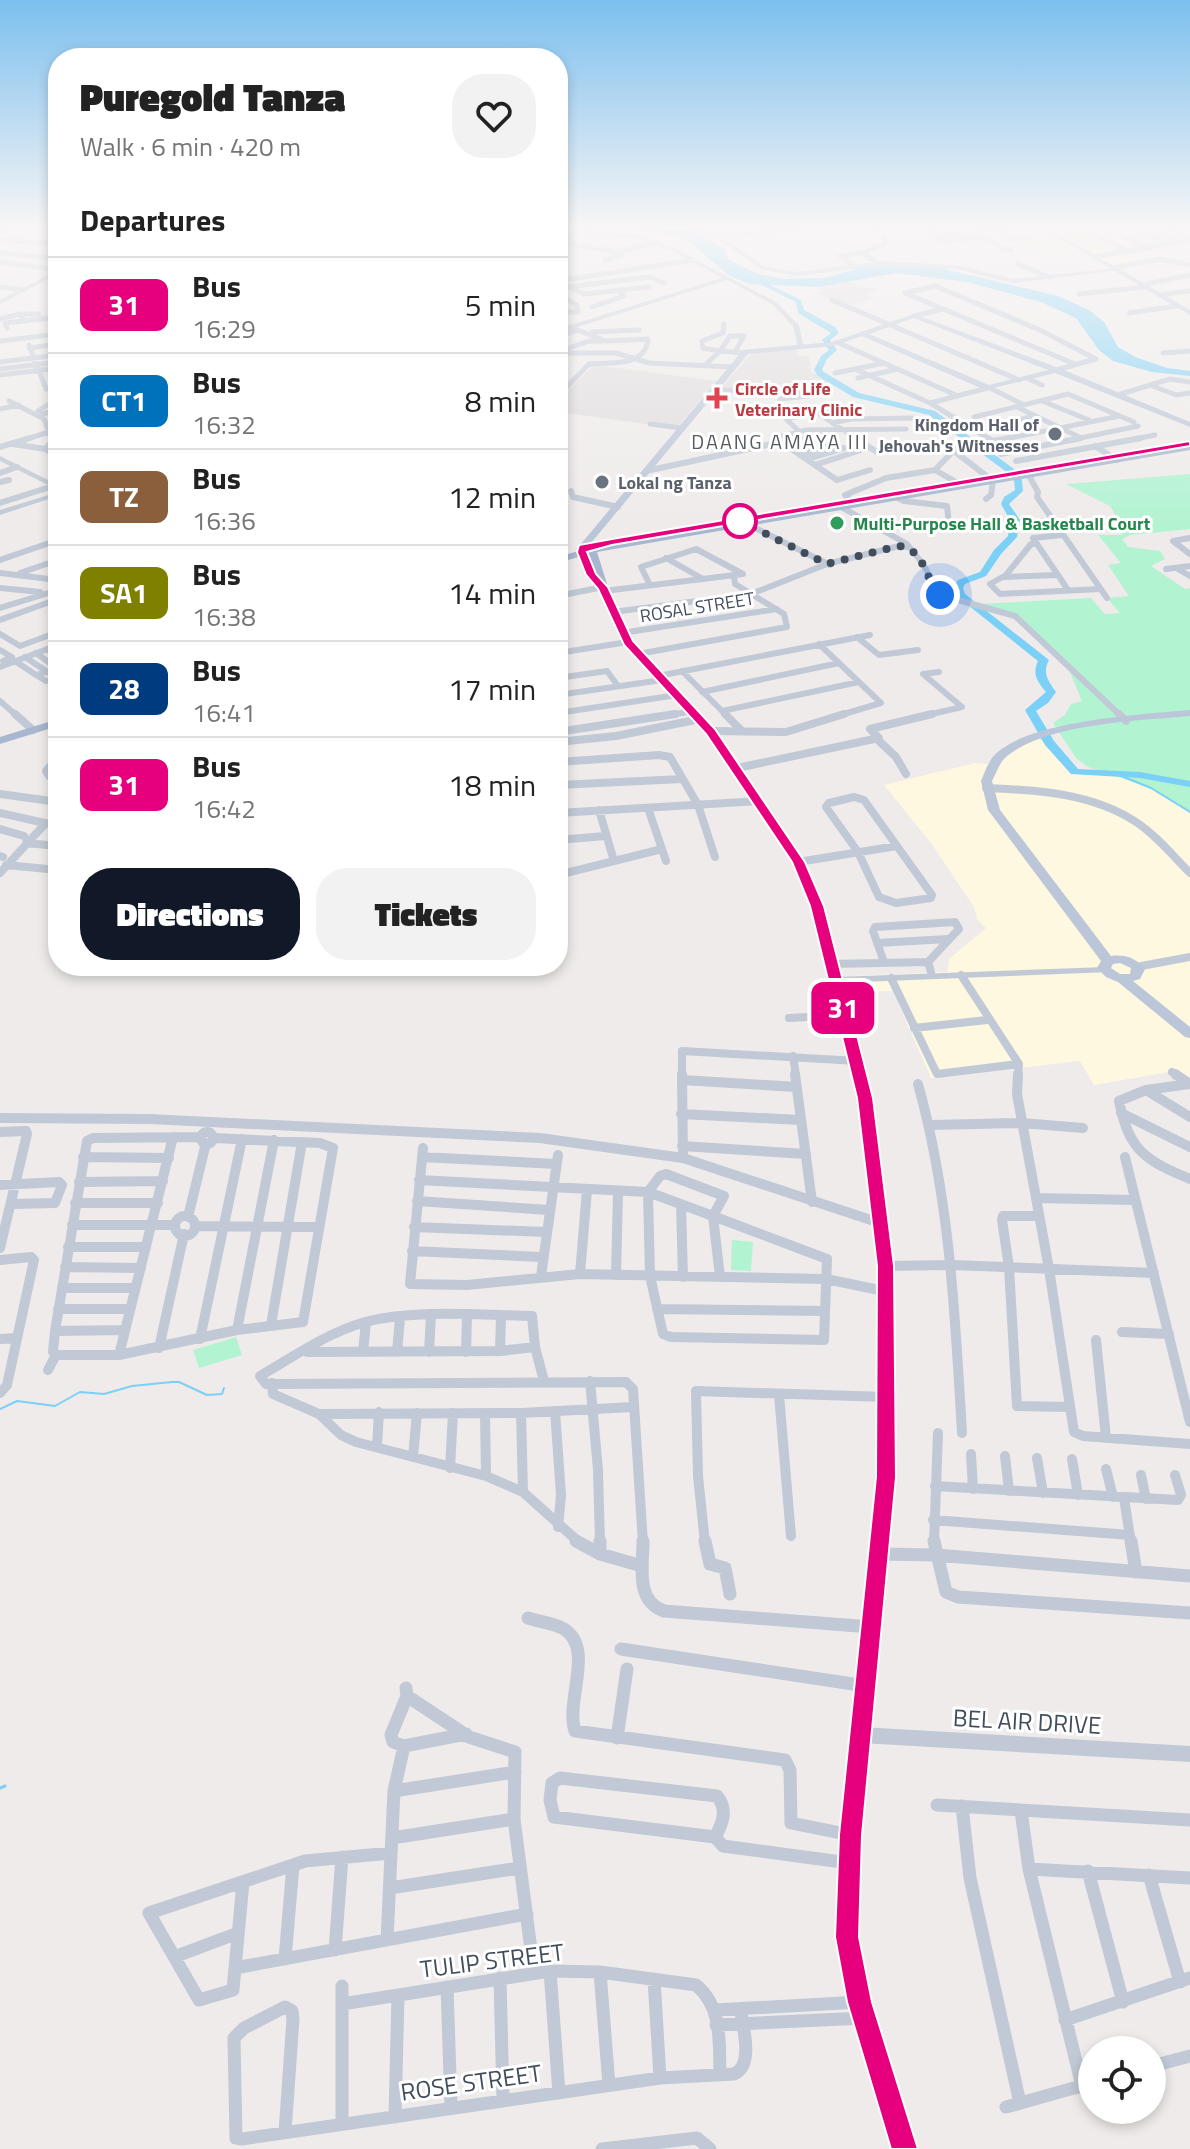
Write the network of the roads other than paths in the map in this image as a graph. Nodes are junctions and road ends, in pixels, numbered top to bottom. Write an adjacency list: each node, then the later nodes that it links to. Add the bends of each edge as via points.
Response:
1 (38, 326): 15 (street)
2 (724, 326): 22 (street, via 723,333 701,346)
3 (796, 326): 20 (street)
4 (884, 326): 14 (main road)
5 (891, 326): 47 (street)
6 (941, 326): 42 (main road)
7 (984, 326): 36 (street)
8 (1031, 326): 36 (street, via 1096,359)
9 (570, 327): 10 (street)
10 (579, 329): 12 (street); 13 (street)
11 (639, 330): 13 (street)
12 (568, 332)
13 (589, 332): 17 (street)
14 (863, 334): 19 (main road); 52 (main road)
15 (0, 338)
16 (568, 339): 18 (street)
17 (609, 341): 18 (street); 26 (street); 31 (street, via 648,339 647,352)
18 (577, 343): 21 (street)
19 (836, 343): 20 (main road); 34 (street)
20 (800, 346): 27 (main road)
21 (568, 348)
22 (720, 351): 24 (street); 24 (street, via 730,336 744,336); 37 (street)
23 (1190, 351): 28 (street)
24 (735, 352): 27 (street)
25 (570, 353): 26 (street)
26 (616, 353): 31 (street)
27 (745, 353): 38 (main road)
28 (1163, 353)
29 (48, 354): 32 (street)
30 (48, 354): 32 (street)
31 (638, 358): 37 (street); 51 (street, via 589,364)
32 (33, 359): 33 (street); 35 (street); 39 (street); 45 (street); 53 (street)
33 (0, 360)
34 (884, 363): 40 (street); 41 (street)
35 (48, 364)
36 (1075, 364): 42 (street)
37 (705, 365): 38 (street)
38 (733, 367): 54 (main road)
39 (0, 369)
40 (855, 369): 43 (street); 44 (street)
41 (898, 369): 44 (street); 60 (street)
42 (1056, 370): 47 (main road); 59 (main road)
43 (835, 373)
44 (868, 375): 46 (street); 63 (street)
45 (0, 378)
46 (858, 378)
47 (1023, 379): 49 (street); 52 (main road)
48 (1190, 382): 50 (street, via 1170,379)
49 (1042, 385)
50 (1150, 385): 57 (street, via 1176,395); 59 (street)
51 (568, 386)
52 (989, 388): 60 (street); 66 (street)
53 (48, 389)
54 (715, 390): 55 (street); 85 (main road)
55 (779, 391): 56 (street); 58 (street, via 780,400)
56 (808, 392)
57 (1190, 393)
58 (816, 395)
59 (1118, 395): 83 (main road)
60 (958, 396): 63 (street)
61 (9, 401): 64 (street)
62 (1042, 401): 66 (street); 75 (street, via 1068,394); 79 (street)
63 (930, 403): 88 (street)
64 (19, 405): 67 (street); 71 (street, via 30,405)
65 (48, 406): 71 (street)
66 (1020, 406): 74 (street); 76 (street)
67 (0, 409)
68 (836, 409): 77 (street, via 818,413)
69 (48, 413): 71 (street)
70 (859, 414): 77 (street)
71 (43, 415): 72 (street); 80 (street)
72 (48, 416)
73 (799, 416): 90 (street, via 786,419)
74 (1035, 416): 84 (street); 88 (street)
75 (1120, 416): 79 (street); 93 (street, via 1136,424)
76 (974, 417)
77 (825, 418): 81 (street)
78 (913, 418): 81 (street)
79 (1089, 420): 84 (street)
80 (48, 421)
81 (832, 423): 87 (street)
82 (650, 424): 85 (street)
83 (1190, 425)
84 (1058, 426): 88 (street, via 993,441); 93 (street)
85 (682, 428): 116 (main road)
86 (906, 429): 87 (street)
87 (843, 430): 90 (street); 106 (street)
88 (976, 431)
89 (48, 432): 94 (street)
90 (800, 432): 95 (street, via 775,438)
91 (825, 433): 95 (street)
92 (1155, 435): 98 (street)
93 (1078, 436): 98 (street); 107 (street)
94 (10, 443): 100 (street); 101 (street)
95 (783, 443): 108 (street); 116 (street)
96 (835, 444): 108 (street)
97 (945, 444): 104 (street)
98 (1095, 446): 110 (street); 111 (street)
99 (1190, 446): 110 (main road)
100 (0, 447)
101 (46, 447)
102 (859, 447): 112 (street)
103 (844, 448): 112 (street)
104 (955, 449): 115 (street); 119 (street)
105 (868, 450): 112 (street)
106 (877, 452)
107 (1001, 454)
108 (800, 455): 112 (street)
109 (0, 458): 113 (street)
110 (1115, 459): 118 (main road)
111 (1016, 461)
112 (813, 463): 114 (street, via 839,480)
113 (17, 467): 117 (street); 121 (street)
114 (870, 470)
115 (935, 470): 122 (street); 129 (street, via 886,478 845,495)
116 (646, 471): 130 (main road)
117 (0, 474): 120 (street, via 9,480)
118 (1025, 474): 119 (main road); 132 (street)
119 (996, 479): 122 (main road); 127 (street)
120 (0, 482)
121 (48, 483)
122 (961, 485): 126 (main road)
123 (48, 489): 128 (street)
124 (48, 491): 131 (street)
125 (571, 491): 130 (street, via 585,502)
126 (892, 496): 129 (main road); 134 (street, via 947,506)
127 (986, 499)
128 (0, 503)
129 (846, 504): 133 (main road); 141 (street, via 841,510)
130 (618, 507): 142 (main road)
131 (0, 513)
132 (1052, 521): 135 (street); 136 (street)
133 (743, 522): 140 (main road); 142 (main road); 150 (street)
134 (949, 524)
135 (1030, 527)
136 (1062, 535): 139 (street, via 1033,537); 165 (street)
137 (1190, 538): 143 (street, via 1173,541)
138 (48, 543): 147 (street)
139 (1037, 544): 156 (street); 159 (street, via 1031,544)
140 (617, 546): 142 (main road); 149 (main road)
141 (903, 546): 150 (street); 214 (street, via 923,564 937,592 1015,616)
142 (587, 548): 144 (main road); 149 (main road)
143 (1190, 554)
144 (568, 555)
145 (666, 558): 157 (street, via 700,549 742,572); 161 (street); 162 (street, via 641,567)
146 (568, 559): 149 (main road)
147 (0, 560)
148 (48, 563): 155 (street)
149 (591, 563): 164 (main road)
150 (830, 565): 169 (street)
151 (1190, 566): 152 (street)
152 (1176, 568): 153 (street); 158 (street)
153 (1166, 569)
154 (0, 573): 155 (street)
155 (14, 575): 160 (street)
156 (1058, 575): 159 (street); 166 (street)
157 (734, 576): 161 (street); 169 (street, via 735,584)
158 (1190, 576)
159 (1004, 577): 166 (street, via 990,584 1000,594)
160 (48, 579)
161 (703, 579): 162 (street)
162 (650, 585): 164 (street)
163 (0, 588): 167 (street)
164 (604, 589): 168 (street); 177 (main road)
165 (1100, 589): 166 (street); 173 (street)
166 (1068, 590)
167 (48, 593)
168 (568, 594)
169 (751, 594): 176 (street); 177 (street)
170 (48, 595): 174 (street)
171 (48, 597): 178 (street)
172 (0, 598): 174 (street)
173 (1107, 598)
174 (21, 601): 175 (street)
175 (1, 608)
176 (777, 609): 183 (street, ROSAL STREET); 191 (street, via 788,625 784,629)
177 (613, 612): 183 (main road)
178 (0, 620)
179 (0, 634): 185 (street)
180 (870, 635): 182 (street)
181 (48, 636): 185 (street)
182 (857, 637): 184 (street); 187 (street, via 879,655)
183 (625, 638): 189 (street, ROSAL STREET); 191 (main road)
184 (819, 644): 196 (street); 197 (street)
185 (20, 646): 188 (street)
186 (47, 649): 190 (street)
187 (918, 650)
188 (2, 651): 194 (street, via 12,657)
189 (568, 651)
190 (36, 653): 192 (street); 195 (street)
191 (638, 654): 202 (main road)
192 (25, 657): 193 (street); 198 (street)
193 (15, 661): 194 (street); 200 (street)
194 (0, 662)
195 (48, 662)
196 (839, 663): 204 (street); 206 (street)
197 (682, 671): 202 (street); 206 (street)
198 (47, 672): 200 (street)
199 (939, 672): 221 (street, via 923,674 962,707 870,729)
200 (36, 675): 203 (street)
201 (568, 677): 205 (street, via 607,671)
202 (660, 678): 205 (street); 208 (main road)
203 (48, 681)
204 (859, 682): 211 (street); 217 (street, via 880,700 879,705 786,732)
205 (618, 686): 207 (street)
206 (702, 692): 211 (street)
207 (568, 694)
208 (677, 695): 210 (street); 212 (main road)
209 (0, 701): 216 (street)
210 (568, 711)
211 (722, 711): 217 (street)
212 (696, 715): 218 (street); 219 (main road); 223 (street, via 616,736)
213 (1190, 715): 214 (main road); 220 (main road)
214 (1126, 721): 220 (main road)
215 (48, 725): 216 (main road)
216 (33, 730): 222 (main road)
217 (741, 730): 219 (street)
218 (568, 731)
219 (711, 731): 225 (main road)
220 (1056, 734): 229 (main road, via 1009,747 987,773)
221 (877, 739): 225 (street); 226 (street)
222 (0, 741)
223 (568, 741)
224 (568, 761): 227 (street, via 665,755)
225 (737, 768): 232 (main road)
226 (906, 774)
227 (682, 779): 228 (street); 233 (street)
228 (568, 785)
229 (990, 788): 255 (street, via 1051,794 1117,812 1146,830); 262 (main road)
230 (0, 794): 231 (street)
231 (48, 801)
232 (760, 801): 233 (street); 251 (main road)
233 (698, 805): 234 (street); 248 (street)
234 (648, 808): 235 (street); 246 (street)
235 (599, 810): 236 (street); 241 (street)
236 (568, 812)
237 (0, 813): 238 (street)
238 (44, 825): 239 (street); 243 (street)
239 (48, 825)
240 (0, 829): 243 (street)
241 (605, 836): 242 (street); 249 (street)
242 (568, 839)
243 (25, 840): 244 (street); 252 (street)
244 (48, 844)
245 (897, 846): 247 (street); 247 (street, via 864,800 854,797 826,804); 247 (street, via 931,898 883,901)
246 (662, 849): 249 (street); 250 (street)
247 (858, 852): 251 (street)
248 (715, 857)
249 (614, 861): 254 (street)
250 (666, 861)
251 (798, 862): 261 (main road, via 813,894)
252 (2, 863): 253 (street)
253 (48, 869)
254 (568, 872)
255 (1190, 873)
256 (948, 939): 257 (street); 257 (street, via 959,929 955,922 875,927); 260 (street)
257 (877, 943): 259 (street)
258 (1190, 957): 264 (street)
259 (884, 962): 260 (street); 261 (street)
260 (928, 962): 263 (street)
261 (832, 964): 267 (main road)
262 (1112, 964): 264 (main road); 265 (street)
263 (931, 972)
264 (1131, 974): 271 (main road); 273 (main road)
265 (963, 979): 266 (street); 270 (street)
266 (892, 982): 267 (street); 272 (street)
267 (837, 984): 268 (main road)
268 (845, 1015): 269 (street); 275 (main road)
269 (789, 1018)
270 (987, 1020): 272 (street); 276 (street)
271 (1190, 1025)
272 (914, 1028): 276 (street, via 937,1074)
273 (1190, 1034)
274 (793, 1056): 275 (street); 278 (street, via 682,1051); 281 (street)
275 (857, 1061): 327 (main road)
276 (1019, 1064): 290 (street)
277 (1172, 1072): 280 (street)
278 (682, 1080): 281 (street); 284 (street)
279 (918, 1084): 291 (street)
280 (1190, 1084): 282 (street)
281 (797, 1087): 287 (street)
282 (1146, 1090): 283 (street, via 1119,1101); 285 (street)
283 (1121, 1113): 299 (street); 305 (street, via 1131,1146 1140,1155)
284 (681, 1114): 287 (street); 300 (street)
285 (1190, 1117)
286 (0, 1118): 288 (street)
287 (801, 1120): 301 (street)
288 (205, 1123): 289 (street); 295 (street)
289 (217, 1123): 295 (street); 300 (street, via 540,1138)
290 (1022, 1123): 291 (street); 292 (street); 315 (street)
291 (931, 1125): 345 (street)
292 (1083, 1128)
293 (0, 1132): 309 (street, via 27,1132)
294 (173, 1137): 295 (street); 302 (street, via 93,1138); 304 (street)
295 (207, 1137): 296 (street); 326 (street)
296 (242, 1139): 297 (street); 331 (street)
297 (274, 1140): 298 (street); 332 (street)
298 (302, 1142): 333 (street); 335 (street, via 333,1148)
299 (1190, 1147)
300 (682, 1152): 301 (street); 318 (street)
301 (806, 1154): 318 (street)
302 (83, 1157): 304 (street); 308 (street)
303 (1125, 1157): 316 (street)
304 (169, 1158): 307 (street)
305 (1190, 1179)
306 (419, 1180): 311 (street); 311 (street, via 423,1153 557,1159); 317 (street)
307 (163, 1181): 308 (street); 320 (street)
308 (79, 1182): 319 (street)
309 (15, 1184): 310 (street); 321 (street); 321 (street, via 62,1185 55,1203)
310 (0, 1185)
311 (553, 1186): 312 (street); 323 (street)
312 (587, 1190): 314 (street); 352 (street)
313 (648, 1192): 314 (street); 322 (street); 324 (street, via 666,1174 723,1195); 355 (street)
314 (618, 1193): 353 (street)
315 (1036, 1198): 316 (street); 325 (street)
316 (1135, 1200): 351 (street)
317 (417, 1201): 323 (street); 336 (street)
318 (812, 1202): 327 (street)
319 (75, 1203): 320 (street); 329 (street)
320 (158, 1203): 328 (street)
321 (12, 1204): 341 (street)
322 (681, 1205): 324 (street); 356 (street)
323 (549, 1210): 337 (street)
324 (713, 1215): 357 (street); 358 (street, via 824,1256)
325 (1039, 1216): 348 (street, via 1003,1216); 350 (street)
326 (188, 1217): 330 (street); 334 (street)
327 (882, 1223): 346 (main road)
328 (152, 1224): 329 (street); 330 (street); 340 (street)
329 (72, 1225): 339 (street)
330 (174, 1225): 338 (street)
331 (221, 1225): 332 (street); 334 (street); 380 (street)
332 (256, 1225): 333 (street); 373 (street)
333 (289, 1225): 335 (street); 371 (street)
334 (197, 1226): 338 (street)
335 (319, 1227): 371 (street, via 306,1316 299,1324)
336 (414, 1227): 337 (street); 342 (street)
337 (546, 1232): 343 (street)
338 (184, 1234): 383 (street)
339 (68, 1247): 340 (street); 347 (street)
340 (146, 1247): 349 (street)
341 (0, 1248)
342 (412, 1251): 343 (street); 354 (street, via 410,1284 467,1285)
343 (542, 1257): 354 (street)
344 (0, 1260): 378 (street, via 34,1260)
345 (952, 1265): 346 (street); 348 (street); 413 (street)
346 (885, 1266): 361 (main road)
347 (65, 1267): 349 (street); 359 (street)
348 (1009, 1267): 350 (street); 401 (street, via 1017,1406)
349 (141, 1268): 360 (street)
350 (1049, 1269): 351 (street); 401 (street)
351 (1154, 1273): 376 (street)
352 (580, 1274): 353 (street); 354 (street)
353 (616, 1275): 355 (street)
354 (541, 1276)
355 (650, 1276): 356 (street); 364 (street)
356 (683, 1277): 357 (street)
357 (720, 1277): 358 (street)
358 (826, 1279): 361 (street); 365 (street)
359 (62, 1288): 360 (street); 362 (street)
360 (135, 1288): 363 (street)
361 (884, 1291): 399 (main road)
362 (58, 1309): 363 (street); 374 (street)
363 (130, 1309): 372 (street)
364 (657, 1309): 365 (street); 365 (street, via 666,1336 818,1342 825,1337)
365 (825, 1311)
366 (431, 1315): 367 (street); 369 (street); 389 (street)
367 (467, 1316): 368 (street); 390 (street)
368 (501, 1316): 382 (street, via 532,1316); 384 (street)
369 (400, 1318): 370 (street); 388 (street)
370 (366, 1322): 377 (street); 387 (street)
371 (271, 1325): 373 (street)
372 (125, 1330): 374 (street); 392 (street)
373 (237, 1330): 380 (street)
374 (55, 1331): 391 (street)
375 (1122, 1332): 376 (street)
376 (1169, 1334): 411 (street)
377 (330, 1336): 385 (street); 386 (street)
378 (17, 1338): 379 (street); 397 (street, via 7,1385)
379 (0, 1339)
380 (200, 1339): 383 (street)
381 (1096, 1340): 415 (street)
382 (535, 1347): 384 (street); 394 (street)
383 (159, 1348): 392 (street)
384 (500, 1351): 390 (street)
385 (303, 1352): 386 (street); 396 (street, via 260,1374)
386 (328, 1352): 387 (street)
387 (363, 1352): 388 (street)
388 (397, 1352): 389 (street)
389 (429, 1352): 390 (street)
390 (466, 1352)
391 (56, 1355): 392 (street); 393 (street)
392 (119, 1355)
393 (48, 1370)
394 (544, 1381): 395 (street); 396 (street)
395 (590, 1381): 400 (street, via 626,1382 633,1389); 402 (street)
396 (272, 1383): 410 (street, via 273,1394)
397 (0, 1393)
398 (779, 1395): 399 (street); 439 (street); 446 (street, via 696,1391 707,1559 725,1568)
399 (886, 1397): 440 (main road)
400 (632, 1407): 402 (street); 443 (street, via 643,1516)
401 (1068, 1407): 415 (street, via 1074,1432)
402 (591, 1409): 403 (street); 441 (street)
403 (555, 1411): 409 (street); 437 (street)
404 (379, 1412): 405 (street); 406 (street); 417 (street)
405 (343, 1413): 410 (street); 414 (street)
406 (417, 1413): 407 (street); 420 (street)
407 (453, 1413): 408 (street); 423 (street)
408 (485, 1413): 409 (street); 427 (street)
409 (521, 1413): 431 (street)
410 (319, 1414): 414 (street)
411 (1190, 1422)
412 (938, 1433): 428 (street)
413 (962, 1433)
414 (341, 1435): 417 (street)
415 (1106, 1438): 416 (street)
416 (1190, 1444)
417 (377, 1447): 420 (street)
418 (971, 1454): 429 (street)
419 (1005, 1456): 430 (street)
420 (413, 1457): 423 (street)
421 (1037, 1458): 432 (street)
422 (1072, 1459): 433 (street)
423 (450, 1468): 427 (street)
424 (1106, 1469): 434 (street)
425 (1141, 1475): 435 (street)
426 (1175, 1475): 435 (street, via 1181,1498)
427 (486, 1476): 431 (street)
428 (935, 1486): 429 (street); 436 (street)
429 (973, 1489): 430 (street)
430 (1009, 1491): 432 (street)
431 (523, 1492): 437 (street)
432 (1043, 1493): 433 (street)
433 (1078, 1495): 434 (street)
434 (1118, 1498): 435 (street); 438 (street)
435 (1146, 1499)
436 (933, 1520): 438 (street); 442 (street)
437 (558, 1527): 441 (street)
438 (1130, 1535): 444 (street)
439 (791, 1536)
440 (879, 1552): 442 (street); 449 (main road)
441 (600, 1554): 443 (street)
442 (930, 1555): 444 (street); 447 (street, via 946,1592 958,1597)
443 (642, 1566): 449 (street, via 646,1599 664,1611)
444 (1136, 1572): 445 (street)
445 (1190, 1576)
446 (730, 1594)
447 (1190, 1613)
448 (528, 1618): 455 (street, via 569,1632 576,1644 580,1654 575,1731)
449 (871, 1627): 452 (main road)
450 (621, 1649): 452 (street)
451 (627, 1669): 455 (street)
452 (866, 1686): 454 (main road)
453 (466, 1734): 456 (street); 456 (street, via 406,1692 391,1739); 458 (street, via 512,1748)
454 (861, 1735): 457 (street, BEL AIR DRIVE); 465 (main road)
455 (617, 1738): 465 (street, via 785,1760 790,1770 791,1823)
456 (404, 1746): 459 (street)
457 (1190, 1754)
458 (515, 1772): 459 (street); 463 (street)
459 (394, 1791): 467 (street)
460 (937, 1805): 461 (street)
461 (962, 1806): 462 (street); 505 (street, via 970,1878 1013,2105)
462 (1021, 1811): 464 (street); 472 (street)
463 (514, 1819): 467 (street); 471 (street)
464 (1190, 1820)
465 (851, 1835): 469 (main road)
466 (715, 1837): 466 (street, via 554,1817 552,1783 560,1778 717,1796 724,1810); 469 (street, via 723,1846)
467 (392, 1846): 468 (street); 477 (street)
468 (342, 1857): 470 (street); 481 (street)
469 (849, 1863): 495 (main road, via 847,1937)
470 (293, 1865): 476 (street); 483 (street)
471 (519, 1868): 477 (street); 478 (street)
472 (1029, 1869): 473 (street); 498 (street)
473 (1088, 1871): 474 (street); 493 (street)
474 (1149, 1875): 475 (street); 489 (street)
475 (1190, 1878)
476 (243, 1882): 479 (street); 482 (street, via 149,1913)
477 (390, 1888): 480 (street)
478 (527, 1914): 480 (street); 485 (street)
479 (238, 1933): 482 (street); 484 (street)
480 (387, 1940): 481 (street)
481 (335, 1950): 483 (street)
482 (174, 1957): 484 (street, via 199,2000 233,1990)
483 (285, 1959): 484 (street)
484 (235, 1968)
485 (542, 1972): 486 (street, TULIP STREET); 487 (street, TULIP STREET); 506 (street)
486 (600, 1972): 488 (street, TULIP STREET); 504 (street)
487 (500, 1978): 491 (street, TULIP STREET); 507 (street)
488 (654, 1979): 496 (street, TULIP STREET, via 703,1989); 503 (street)
489 (1185, 1980): 493 (street)
490 (342, 1986): 494 (street)
491 (447, 1987): 492 (street, TULIP STREET); 508 (street)
492 (398, 1995): 494 (street, TULIP STREET); 509 (street)
493 (1123, 2002): 498 (street)
494 (342, 2004): 510 (street)
495 (862, 2010): 497 (street); 515 (main road)
496 (716, 2018): 497 (street); 502 (street)
497 (742, 2018): 502 (street, via 746,2063 741,2071)
498 (1065, 2020): 500 (street)
499 (1190, 2056): 501 (street)
500 (1078, 2058)
501 (1166, 2062)
502 (720, 2075): 503 (street, ROSE STREET)
503 (660, 2078): 504 (street, ROSE STREET)
504 (609, 2085): 506 (street, ROSE STREET)
505 (1078, 2087)
506 (559, 2093): 507 (street, ROSE STREET)
507 (503, 2099): 508 (street, ROSE STREET)
508 (451, 2107): 509 (street, ROSE STREET)
509 (395, 2117): 510 (street, ROSE STREET)
510 (342, 2124): 511 (street, ROSE STREET)
511 (285, 2132): 511 (street, ROSE STREET, via 236,2138 236,2033 289,2007 293,2019)
512 (660, 2146): 513 (street); 514 (street, via 697,2138)
513 (609, 2148)
514 (710, 2149)
515 (904, 2149)

